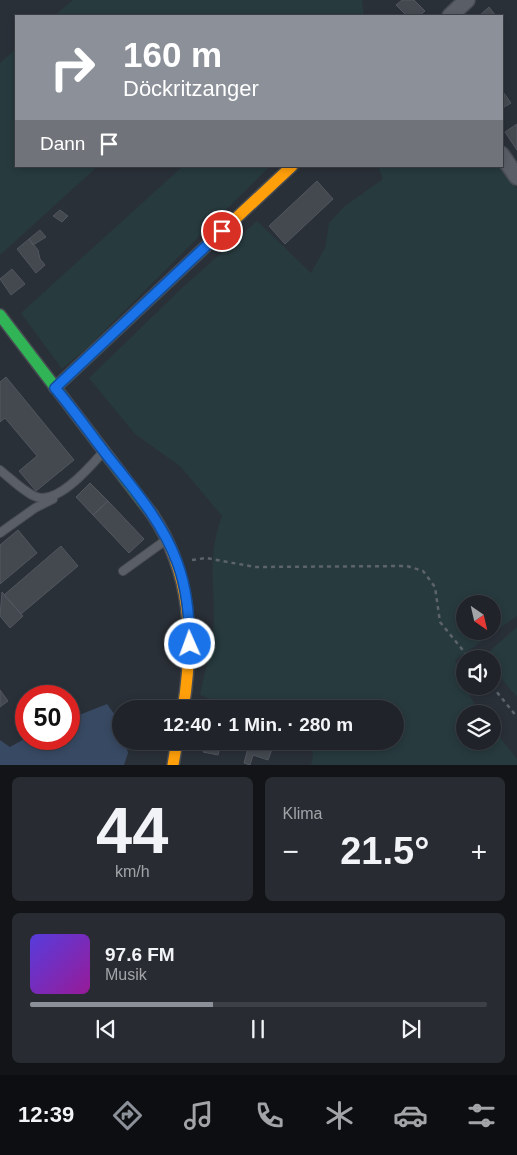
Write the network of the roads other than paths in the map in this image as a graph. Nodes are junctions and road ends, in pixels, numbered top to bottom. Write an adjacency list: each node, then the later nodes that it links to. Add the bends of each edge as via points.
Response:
1 (468, 0): 2 (street)
2 (451, 15)
3 (503, 157): 5 (street)
4 (291, 167): 7 (main road)
5 (517, 177)
6 (0, 315): 7 (main road)
7 (55, 388): 8 (main road)
8 (104, 451): 10 (lane); 12 (main road, via 136,492)
9 (0, 470): 10 (lane, via 36,497)
10 (59, 495): 11 (lane, via 34,508)
11 (0, 533)
12 (166, 539): 13 (lane); 14 (main road, via 177,562 188,609 190,656)
13 (123, 570)
14 (184, 700)
15 (176, 750): 16 (main road)
16 (173, 765)

